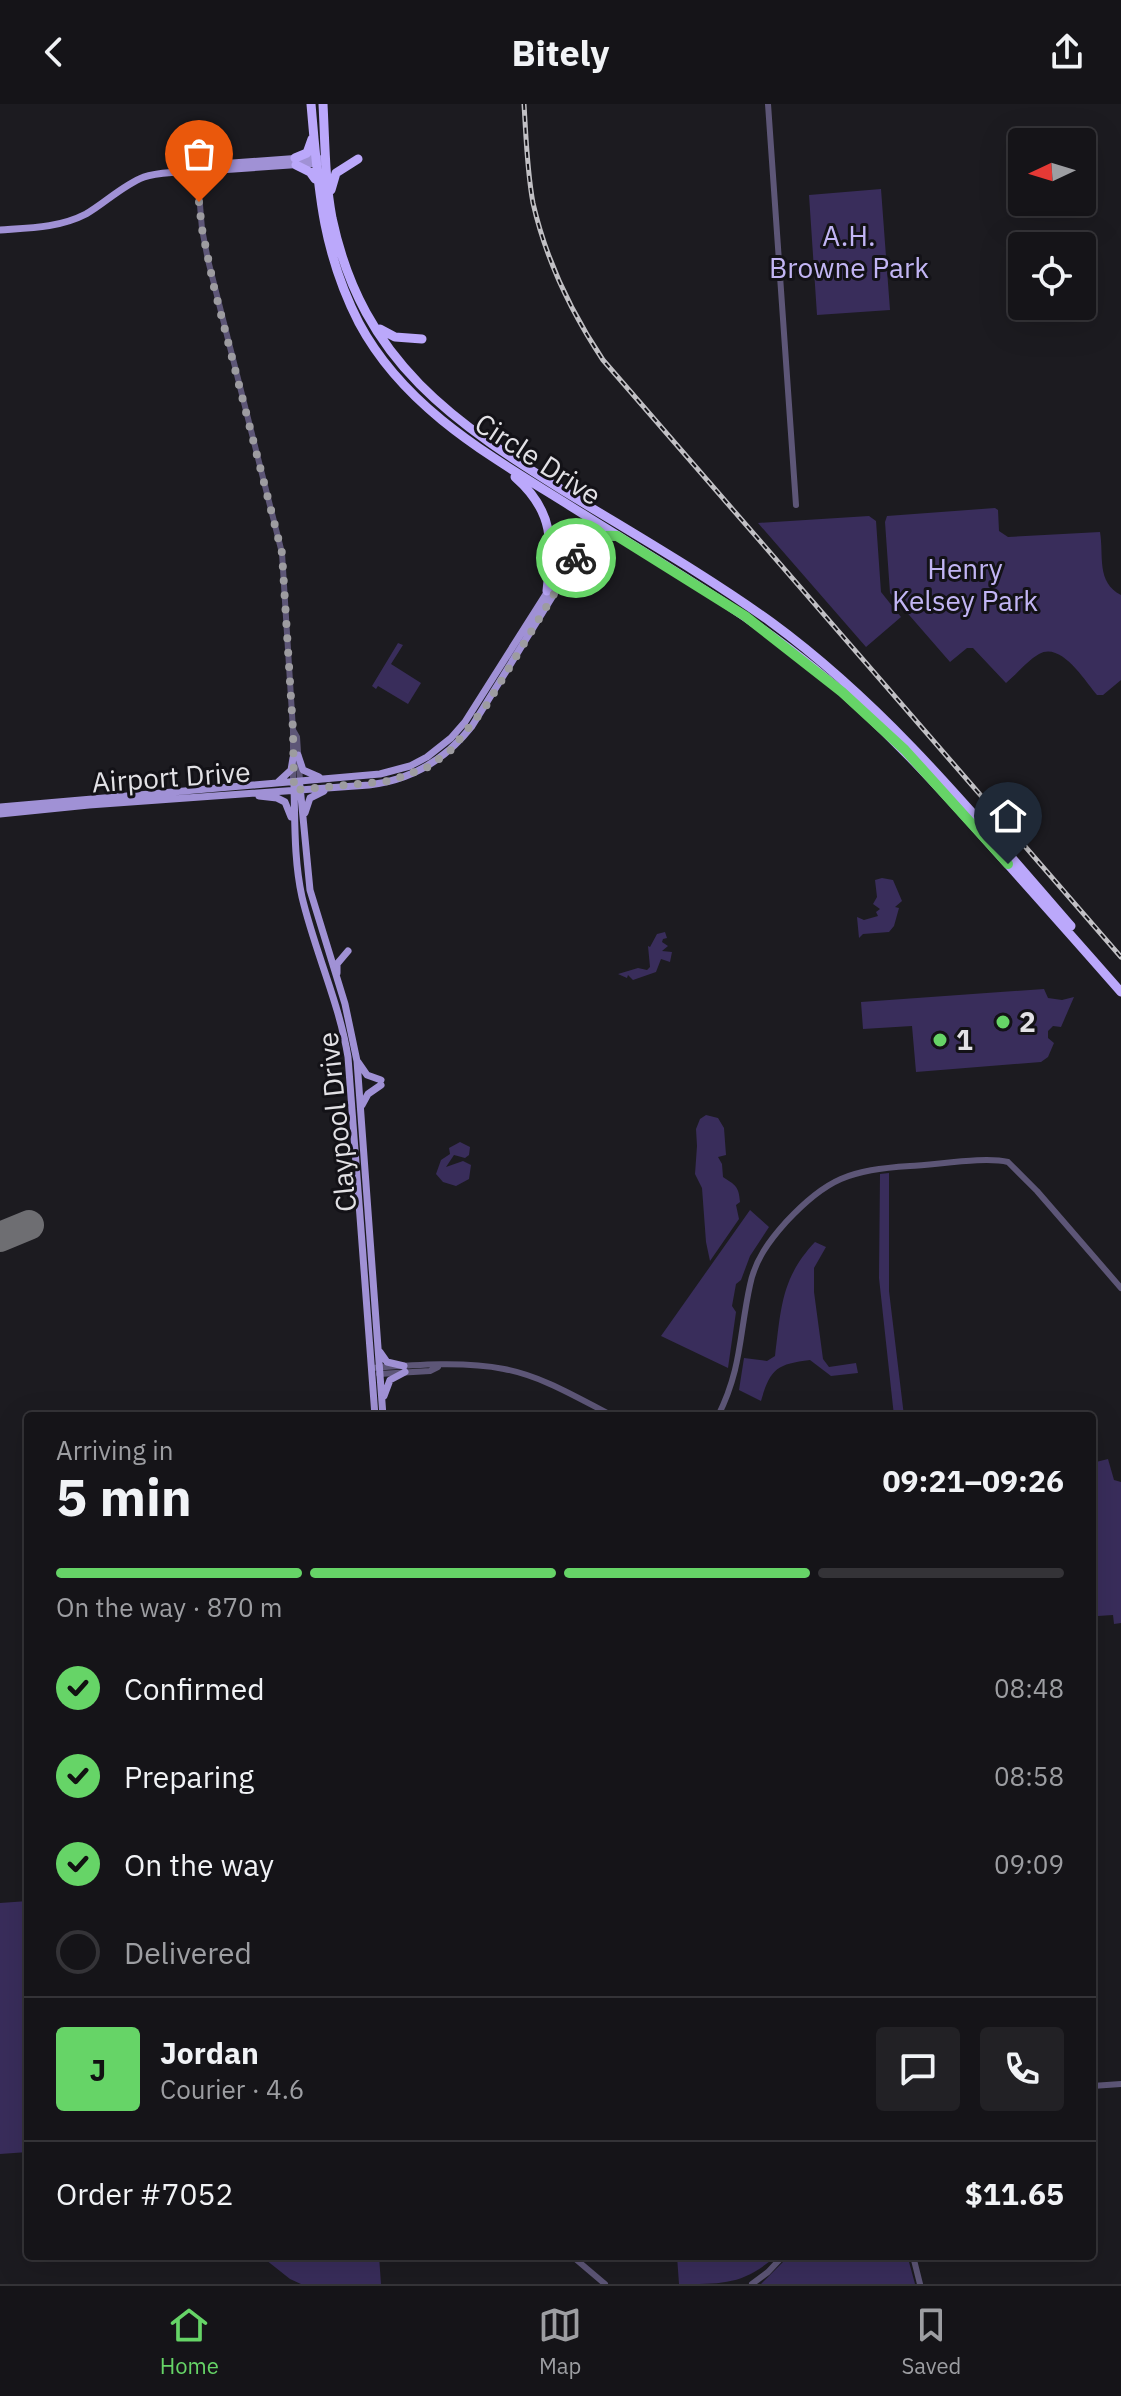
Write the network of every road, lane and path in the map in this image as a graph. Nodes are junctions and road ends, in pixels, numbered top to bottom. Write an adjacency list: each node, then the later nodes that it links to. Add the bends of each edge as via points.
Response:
1 (311, 104): 4 (highway, Circle Drive)
2 (323, 104): 6 (highway, Circle Drive)
3 (768, 104): 16 (street)
4 (314, 132): 6 (highway, Circle Drive); 7 (highway, via 307,153)
5 (358, 159): 10 (highway, via 336,173)
6 (319, 161): 7 (main road); 9 (highway, Circle Drive); 10 (highway, Circle Drive)
7 (296, 162): 8 (main road); 9 (highway)
8 (197, 168): 11 (main road, via 140,179 66,222); 24 (street, via 208,260 282,553)
9 (317, 184): 14 (highway, Circle Drive, via 336,269 365,333 409,392)
10 (329, 197): 12 (highway, Circle Drive, via 347,268)
11 (0, 230)
12 (374, 325): 13 (highway, Circle Drive); 13 (highway, via 389,336 422,339 403,346)
13 (402, 366): 15 (highway, Circle Drive, via 469,430)
14 (478, 448): 17 (highway, Circle Drive); 21 (highway, via 536,499 549,529)
15 (558, 487): 17 (highway); 18 (highway, Circle Drive)
16 (796, 505)
17 (596, 521): 18 (highway); 19 (highway, Circle Drive); 20 (main road, Airport Drive); 22 (main road, Airport Drive)
18 (636, 535): 35 (highway, Circle Drive, via 772,623 847,683 925,758)
19 (624, 539): 20 (highway, via 603,535); 36 (highway, Circle Drive, via 754,623 873,719 933,779)
20 (583, 548): 22 (main road, Airport Drive)
21 (550, 561): 22 (highway, via 554,569); 23 (highway)
22 (565, 571): 23 (main road, Airport Drive); 26 (main road, Airport Drive, via 486,706 451,750 405,777 376,784)
23 (547, 591): 26 (main road, Airport Drive, via 465,722 442,746 401,769)
24 (296, 757): 25 (main road); 26 (main road, via 308,774); 27 (street)
25 (277, 782): 27 (main road, Airport Drive); 29 (main road, Airport Drive)
26 (334, 783): 27 (main road, Airport Drive); 31 (main road, via 310,798)
27 (297, 785): 28 (main road, Airport Drive); 31 (main road, Claypool Drive); 32 (main road, Claypool Drive)
28 (237, 793): 30 (main road, Airport Drive); 32 (main road, via 285,802)
29 (0, 807)
30 (0, 814)
31 (304, 832): 33 (main road, Claypool Drive, via 310,890)
32 (296, 838): 42 (main road, Claypool Drive, via 302,897 337,1002 348,1057)
33 (324, 938): 34 (main road, Claypool Drive); 34 (main road, via 333,950 348,951 337,964)
34 (338, 980): 37 (main road, Claypool Drive)
35 (1121, 983)
36 (1121, 992)
37 (357, 1061): 38 (main road, Claypool Drive); 38 (main road, via 381,1082)
38 (361, 1107): 40 (main road, Claypool Drive)
39 (1121, 1288): 47 (street, via 1008,1162 875,1168 852,1174 815,1193 762,1252 750,1283 735,1378)
40 (378, 1348): 41 (main road, via 387,1362); 42 (main road, Claypool Drive)
41 (405, 1369): 42 (street); 43 (main road, via 390,1380); 46 (street, via 475,1365 513,1371)
42 (376, 1371): 43 (main road, Claypool Drive); 44 (main road, Claypool Drive)
43 (383, 1407): 45 (main road, Claypool Drive)
44 (375, 1412)
45 (383, 1412)
46 (605, 1412)
47 (720, 1412)
48 (1121, 2084): 49 (street)
49 (1096, 2086)
50 (577, 2260): 53 (street)
51 (779, 2260): 54 (street)
52 (914, 2260): 55 (street)
53 (605, 2284)
54 (752, 2284)
55 (920, 2284)

